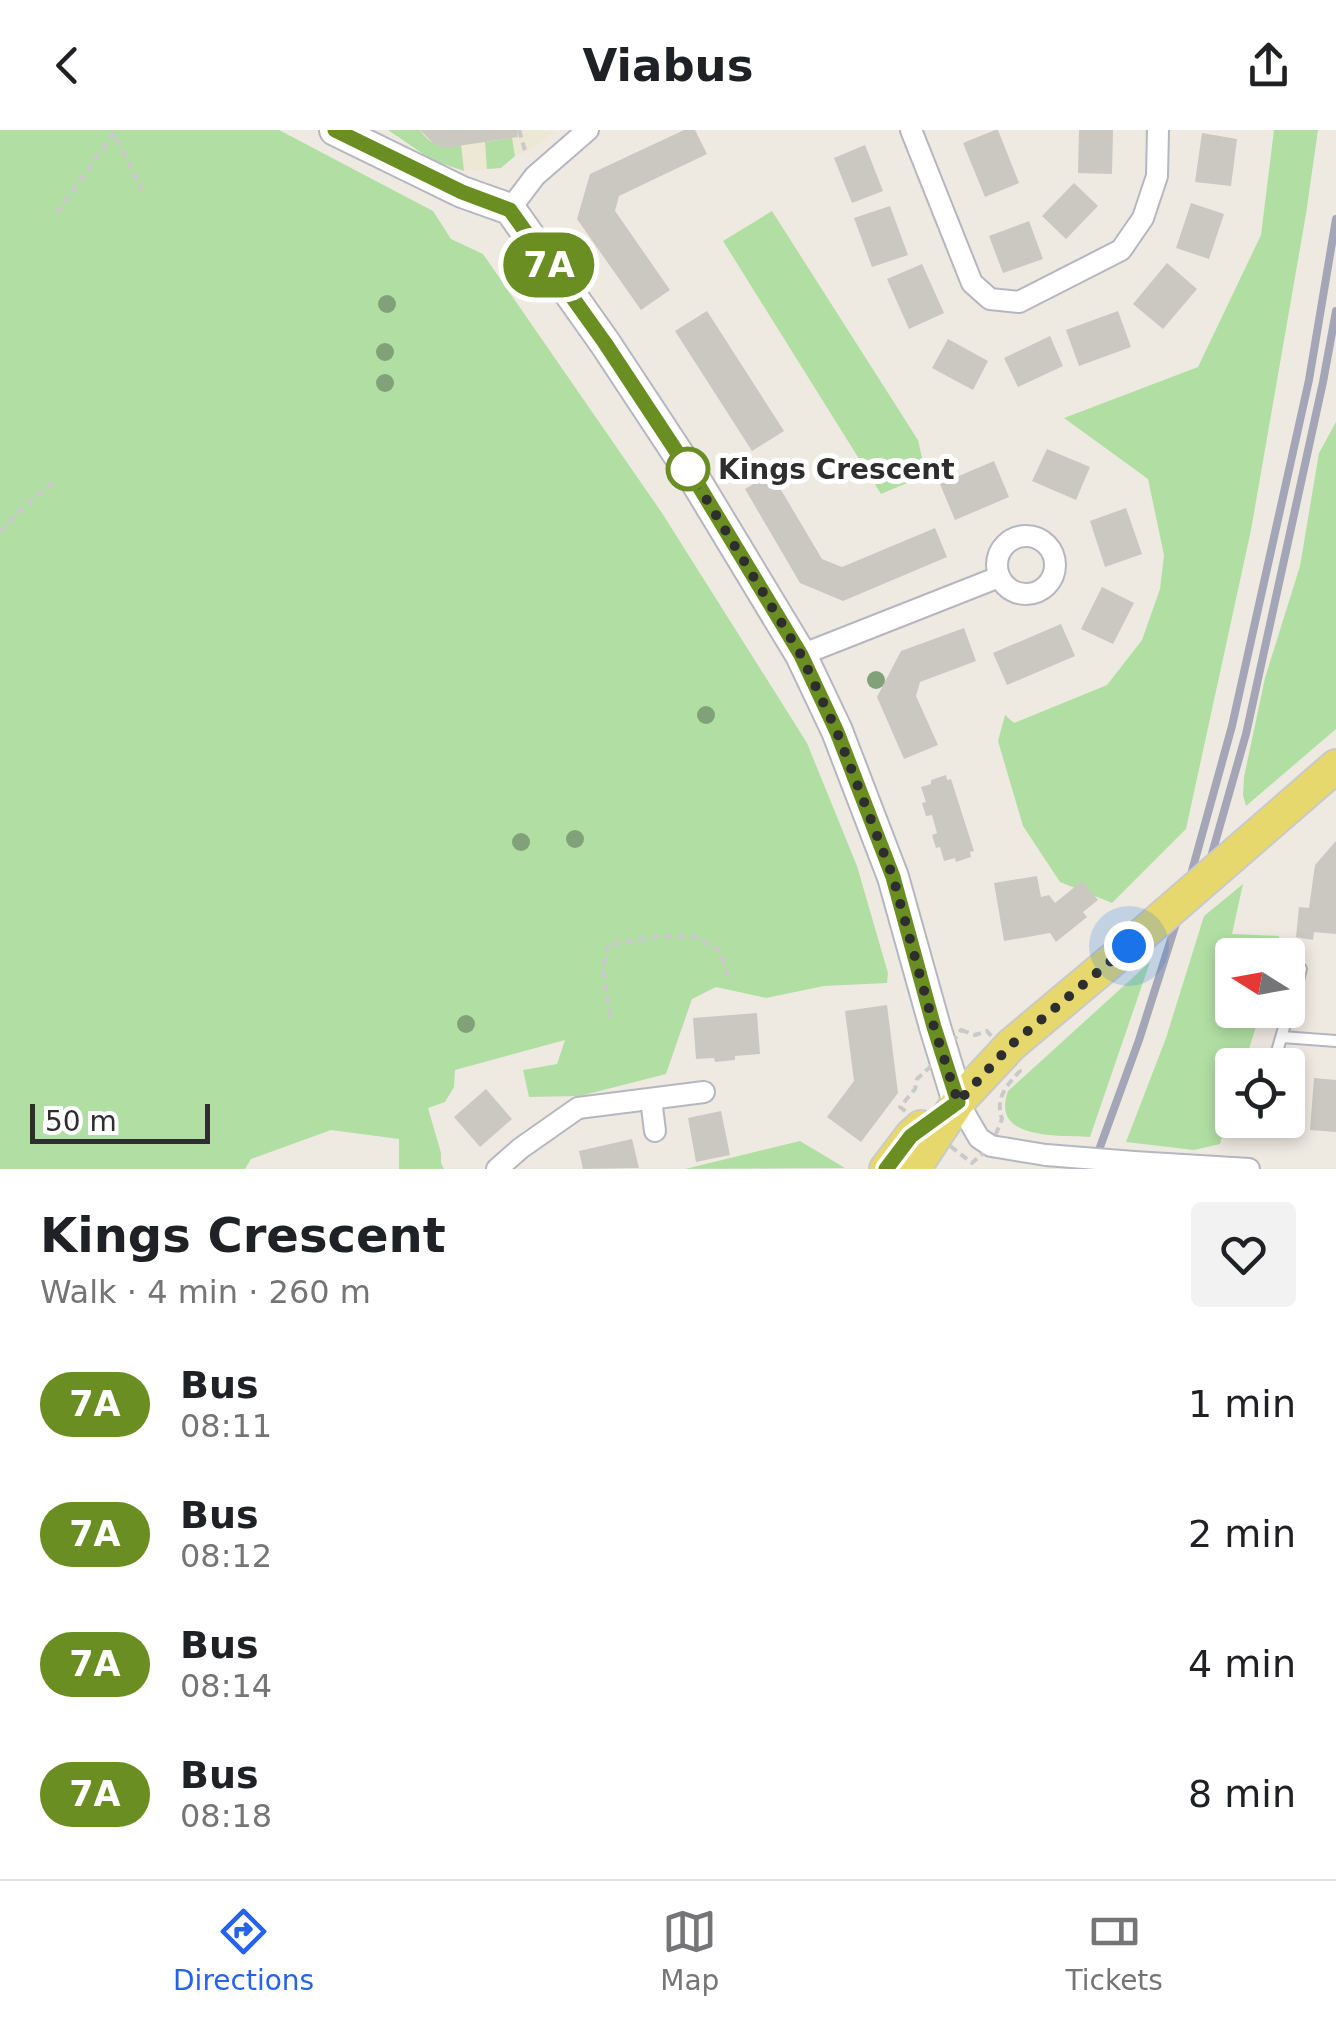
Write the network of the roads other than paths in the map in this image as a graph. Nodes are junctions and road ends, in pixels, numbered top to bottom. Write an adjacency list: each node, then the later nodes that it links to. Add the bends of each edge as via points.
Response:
1 (335, 130): 5 (street)
2 (588, 130): 5 (street, via 536,176)
3 (911, 130): 4 (street, via 972,283 990,298 1019,302 1121,250 1143,218 1157,176)
4 (1158, 130)
5 (510, 210): 7 (street, via 674,448)
6 (999, 577): 7 (street)
7 (801, 655): 15 (street, via 893,877)
8 (1336, 766): 15 (main road, bridge, via 1011,1045)
9 (1285, 1028): 10 (lane)
10 (1282, 1037): 11 (lane); 12 (lane)
11 (1336, 1041)
12 (1278, 1048)
13 (704, 1092): 14 (street)
14 (651, 1099): 16 (street); 17 (street, via 578,1108)
15 (958, 1102): 18 (main road, via 911,1136); 19 (main road); 20 (street, bridge, via 991,1146)
16 (655, 1131)
17 (497, 1169)
18 (886, 1169)
19 (914, 1169)
20 (1249, 1169)

